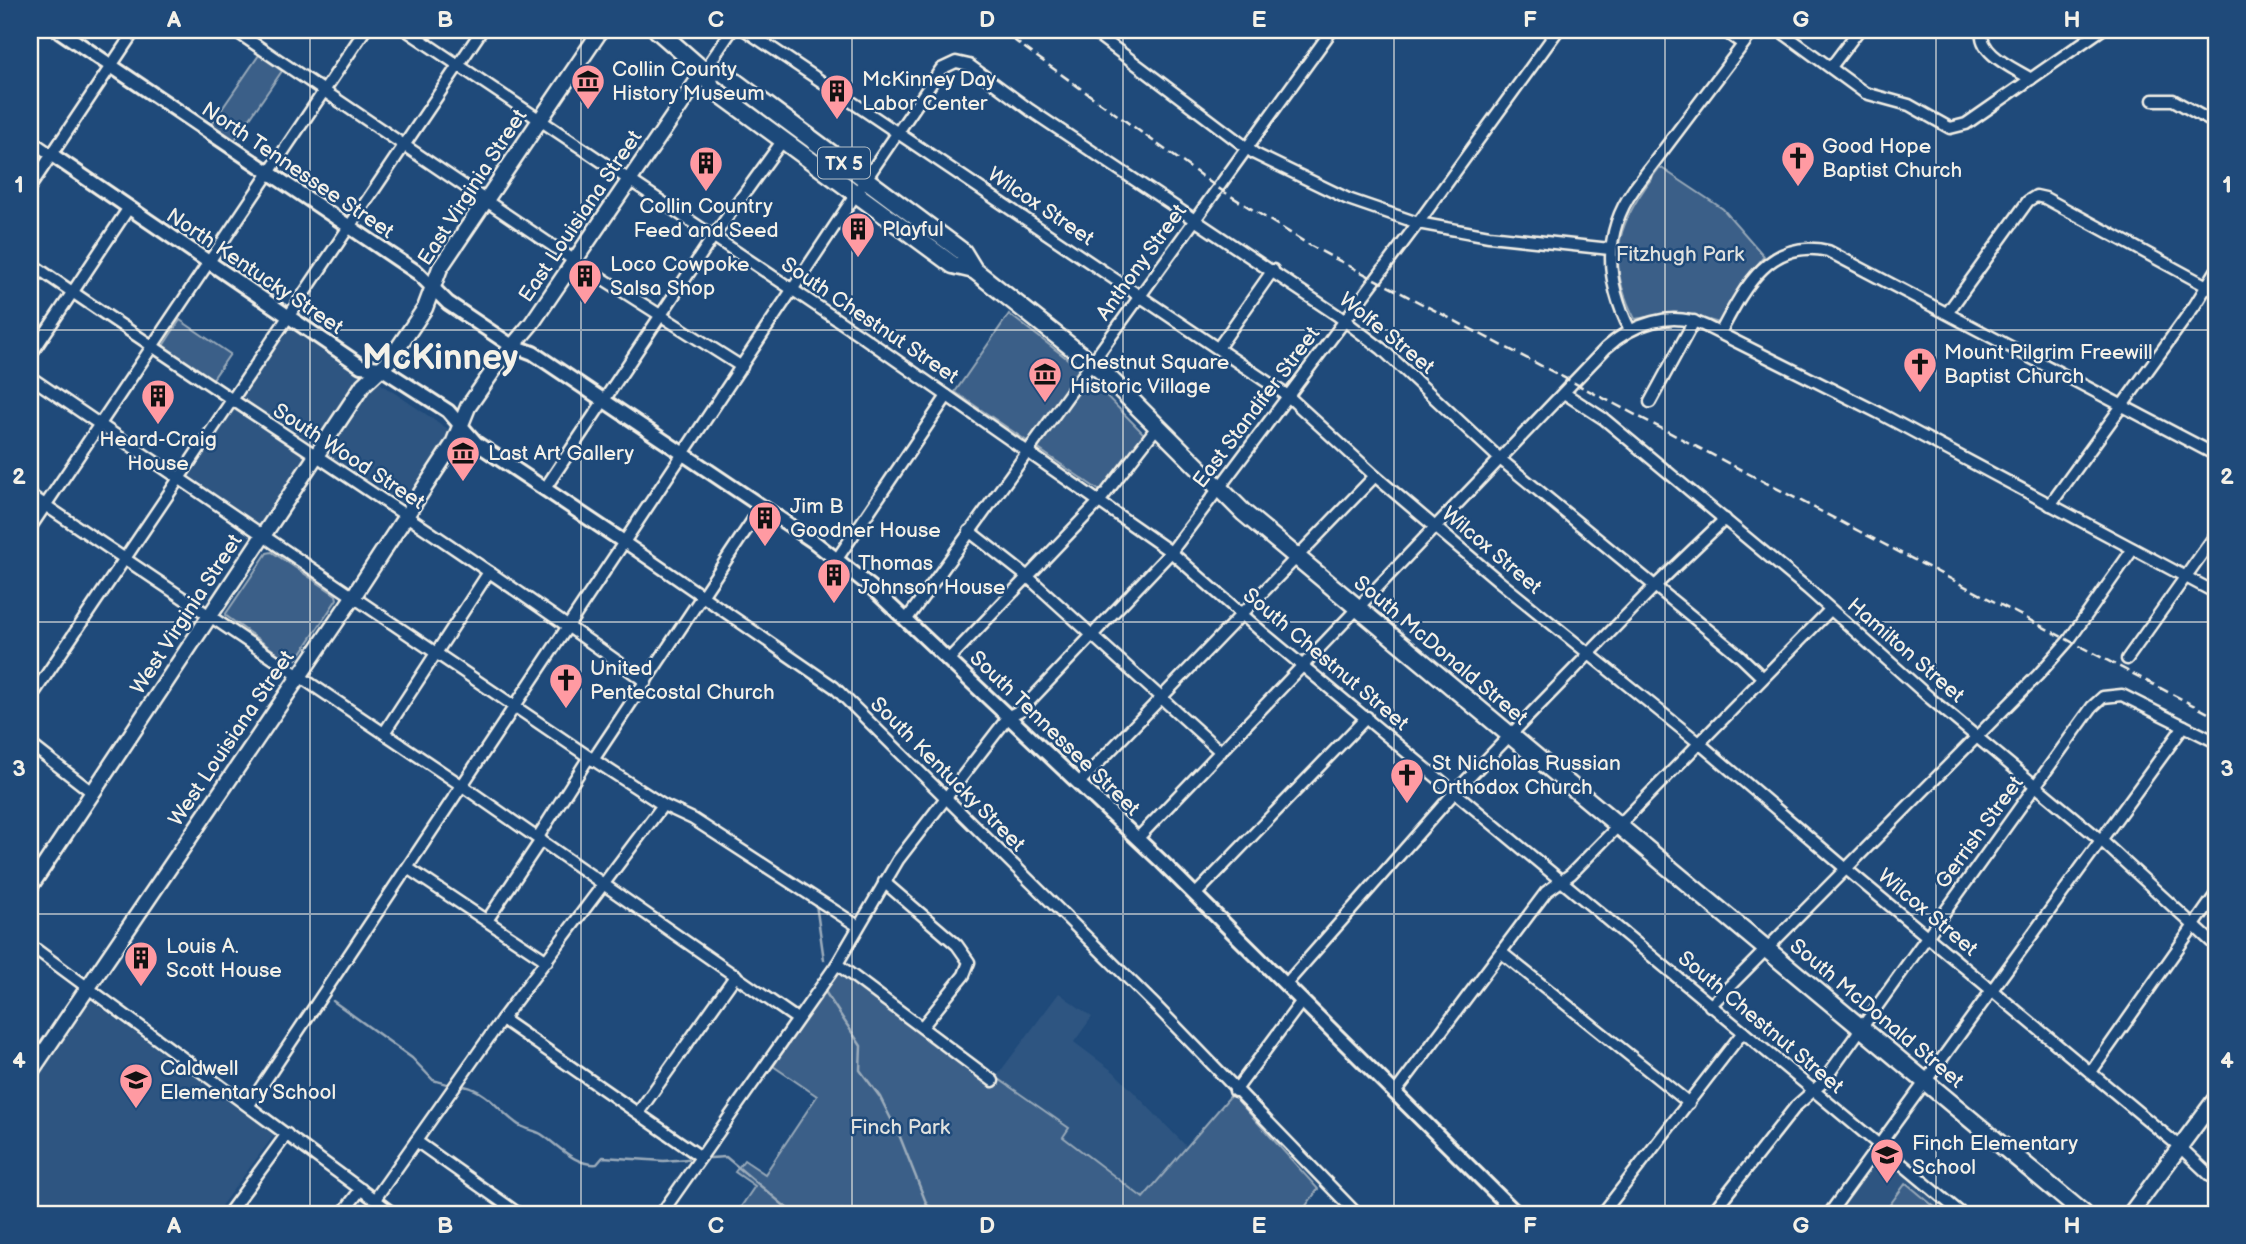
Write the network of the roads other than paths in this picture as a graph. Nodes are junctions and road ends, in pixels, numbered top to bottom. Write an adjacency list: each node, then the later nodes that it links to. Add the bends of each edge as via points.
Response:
1 (58, 30): 23 (street, North Tennessee Street)
2 (135, 30): 23 (street)
3 (234, 30): 20 (street)
4 (365, 30): 27 (street)
5 (406, 30): 22 (street, South Chestnut Street)
6 (482, 30): 22 (street)
7 (601, 30): 29 (main road, East Virginia Street)
8 (656, 30): 25 (main road, TX 5)
9 (732, 30): 25 (street, East Louisiana Street)
10 (745, 30): 31 (street, Wilcox Street)
11 (1332, 30): 35 (street, Anthony Street)
12 (1558, 30): 45 (street, East Standifer Street)
13 (1723, 30): 21 (street)
14 (1754, 30): 21 (street)
15 (1779, 30): 24 (street)
16 (1859, 30): 24 (street)
17 (1982, 30): 26 (street, via 1988,50)
18 (2101, 30): 26 (street)
19 (1097, 32): 35 (street)
20 (247, 33): 27 (street)
21 (1743, 44): 48 (street, via 1629,195)
22 (458, 64): 29 (street, South Chestnut Street); 34 (street)
23 (111, 66): 36 (street); 37 (street, North Tennessee Street)
24 (1831, 67): 26 (street, via 1874,97 1909,106 1950,128 1966,124)
25 (704, 71): 33 (main road, South McDonald Street / TX 5, via 712,88); 38 (main road, South McDonald Street / TX 5, via 722,72); 39 (main road, East Louisiana Street)
26 (2031, 79)
27 (325, 90): 34 (street); 37 (street)
28 (2152, 100): 30 (street, via 2173,100)
29 (540, 120): 39 (street, South Chestnut Street); 42 (main road, East Virginia Street)
30 (2216, 124)
31 (898, 134): 38 (street); 44 (street, Wolfe Street, via 941,69 956,62 969,65); 59 (street, Wilcox Street)
32 (30, 140): 36 (street, North Kentucky Street)
33 (783, 140): 41 (main road, South McDonald Street / TX 5); 47 (street)
34 (405, 143): 42 (street); 46 (street)
35 (1247, 148): 44 (street, Anthony Street); 45 (street, via 1348,199)
36 (52, 155): 40 (street); 43 (street, North Kentucky Street)
37 (269, 174): 46 (street, North Tennessee Street); 51 (street)
38 (866, 179): 41 (street); 52 (main road, South McDonald Street / TX 5, via 963,252)
39 (629, 181): 47 (street, South Chestnut Street); 49 (main road, East Louisiana Street)
40 (30, 187)
41 (856, 194): 52 (main road, South McDonald Street / TX 5, via 953,265); 57 (street)
42 (486, 199): 49 (street); 56 (main road, East Virginia Street, via 440,268)
43 (128, 209): 51 (street, North Kentucky Street); 58 (street)
44 (1196, 219): 53 (street, Wolfe Street); 59 (street, Anthony Street)
45 (1418, 223): 48 (street); 63 (street, East Standifer Street)
46 (348, 227): 56 (street, North Tennessee Street, via 422,276); 62 (street)
47 (713, 237): 57 (street, South Chestnut Street); 61 (street)
48 (1610, 249): 65 (street, via 1614,294)
49 (575, 261): 61 (street); 67 (main road, East Louisiana Street)
50 (30, 263): 58 (street, South Wood Street)
51 (208, 264): 62 (street, North Kentucky Street); 68 (street)
52 (974, 270): 71 (main road, South McDonald Street / TX 5)
53 (1273, 270): 63 (street, Wolfe Street); 69 (street)
54 (2216, 271): 55 (street)
55 (2211, 288): 60 (street, via 2036,196); 81 (street)
56 (433, 289): 67 (street, North Tennessee Street); 73 (main road, East Virginia Street, via 425,308)
57 (793, 290): 72 (street); 76 (street, South Chestnut Street)
58 (73, 292): 68 (street, South Wood Street); 70 (street)
59 (1140, 297): 69 (street, Wilcox Street); 71 (street, Anthony Street)
60 (1948, 312): 66 (street, via 1841,256 1807,249 1775,258 1755,274); 81 (street)
61 (661, 314): 72 (street); 78 (street)
62 (287, 317): 73 (street, North Kentucky Street, via 361,366); 79 (street)
63 (1344, 321): 77 (street, East Standifer Street); 89 (street, Wolfe Street, via 1402,367)
64 (1694, 321): 65 (street, via 1656,321); 66 (street); 80 (street)
65 (1630, 330): 75 (street)
66 (1720, 333): 97 (street)
67 (513, 346): 78 (street, South Tennessee Street, via 525,348); 82 (main road, East Louisiana Street, via 468,407)
68 (152, 348): 79 (street, South Wood Street); 83 (street)
69 (1217, 348): 77 (street, Wilcox Street)
70 (30, 356)
71 (1092, 362): 84 (main road, South McDonald Street / TX 5); 85 (street, Anthony Street)
72 (741, 367): 86 (street)
73 (381, 368): 82 (street, North Kentucky Street); 88 (main road, West Virginia Street, via 363,384)
74 (30, 377): 83 (street)
75 (1564, 393): 89 (street); 100 (street, Hamilton Street, via 1604,419)
76 (947, 396): 85 (street, South Chestnut Street); 111 (street)
77 (1288, 396): 90 (street, Wilcox Street); 93 (street, East Standifer Street)
78 (603, 400): 86 (street, South Tennessee Street); 92 (street)
79 (230, 401): 88 (street, South Wood Street); 91 (street)
80 (1650, 402)
81 (2121, 404): 87 (street); 97 (street)
82 (461, 424): 92 (street, South Kentucky Street, via 476,443); 99 (main road, West Louisiana Street)
83 (100, 425): 91 (street); 96 (street)
84 (1157, 426): 93 (main road, South McDonald Street / TX 5); 95 (street)
85 (1027, 451): 95 (street, South Chestnut Street); 103 (street, Anthony Street)
86 (685, 453): 98 (street, South Tennessee Street); 106 (street)
87 (2216, 455)
88 (315, 456): 99 (street, South Wood Street); 105 (main road, West Virginia Street)
89 (1500, 459): 102 (street); 115 (street, Wolfe Street)
90 (1375, 476): 102 (street, Wilcox Street); 109 (street)
91 (179, 479): 105 (street); 110 (street)
92 (544, 490): 106 (street, South Kentucky Street)
93 (1219, 490): 108 (street, East Standifer Street); 109 (main road, South McDonald Street / TX 5)
94 (30, 495): 96 (street)
95 (1099, 502): 108 (street, South Chestnut Street); 114 (street)
96 (46, 505): 101 (street); 110 (street)
97 (2050, 505): 107 (street)
98 (762, 506): 111 (street, South Tennessee Street); 117 (street)
99 (406, 516): 112 (street, South Wood Street); 118 (main road, West Louisiana Street)
100 (1725, 519): 115 (street); 120 (street, Hamilton Street)
101 (30, 528)
102 (1435, 528): 119 (street); 127 (street, Wilcox Street)
103 (970, 531): 114 (street); 123 (street, Anthony Street)
104 (2216, 534): 113 (street)
105 (263, 536): 118 (street); 122 (main road, West Virginia Street)
106 (624, 542): 117 (street, South Kentucky Street); 124 (street)
107 (2133, 549): 113 (street); 142 (street, via 2069,640)
108 (1171, 552): 121 (street, South Chestnut Street); 125 (street, East Standifer Street)
109 (1297, 557): 119 (main road, South McDonald Street / TX 5); 121 (street)
110 (126, 559): 122 (street); 135 (street)
111 (837, 559): 123 (street, South Tennessee Street)
112 (489, 572): 124 (street, South Wood Street); 126 (street)
113 (2186, 577): 116 (street); 129 (street)
114 (1029, 578): 125 (street); 128 (street)
115 (1654, 587): 127 (street); 132 (street, Wolfe Street)
116 (2216, 593)
117 (703, 595): 133 (street); 153 (street, South Kentucky Street, via 834,687)
118 (354, 597): 126 (street); 131 (main road, West Louisiana Street)
119 (1359, 609): 130 (street); 141 (main road, South McDonald Street / TX 5)
120 (1830, 610): 132 (street); 142 (street, Hamilton Street)
121 (1241, 614): 130 (street, South Chestnut Street); 134 (street)
122 (211, 617): 131 (street); 151 (main road, West Virginia Street)
123 (907, 619): 128 (street, South Tennessee Street)
124 (569, 626): 133 (street, South Wood Street); 136 (street)
125 (1093, 635): 134 (street); 137 (street, East Standifer Street, via 1021,710)
126 (436, 653): 136 (street); 140 (street)
127 (1589, 655): 141 (street); 143 (street, Wilcox Street)
128 (950, 658): 137 (street, South Tennessee Street)
129 (2127, 659)
130 (1303, 666): 138 (street, South Chestnut Street); 146 (street)
131 (298, 676): 140 (street); 179 (main road, West Louisiana Street)
132 (1762, 677): 143 (street)
133 (646, 682): 147 (street)
134 (1163, 698): 146 (street); 148 (street)
135 (30, 699)
136 (515, 707): 147 (street); 150 (street)
137 (1009, 716): 148 (street, South Tennessee Street); 153 (street, East Standifer Street)
138 (1367, 717): 152 (street, South Chestnut Street); 166 (street)
139 (2184, 726): 144 (street); 149 (street, Gerrish Street, via 2135,701 2113,694 2103,697); 158 (street)
140 (384, 733): 150 (street)
141 (1510, 735): 152 (street); 155 (main road, South McDonald Street / TX 5)
142 (1976, 737): 149 (street, Hamilton Street); 159 (street)
143 (1698, 742): 155 (street); 159 (street, Wilcox Street)
144 (2216, 742)
145 (30, 744): 151 (street)
146 (1221, 752): 157 (street)
147 (591, 759): 154 (street); 156 (street)
148 (1079, 783): 157 (street, South Tennessee Street)
149 (2036, 786): 158 (street, Hamilton Street); 170 (street, Gerrish Street)
150 (464, 787): 156 (street); 160 (street)
151 (93, 793): 164 (main road, West Virginia Street)
152 (1454, 793): 162 (street, South Chestnut Street); 178 (street)
153 (945, 800): 161 (street, East Standifer Street); 192 (street, South Kentucky Street, via 1154,1004)
154 (663, 805): 163 (street); 168 (street, via 693,819)
155 (1619, 825): 162 (street); 173 (main road, South McDonald Street / TX 5)
156 (539, 838): 163 (street); 167 (street)
157 (1138, 839): 166 (street, South Tennessee Street)
158 (2102, 841): 169 (street, Hamilton Street); 180 (street)
159 (1844, 868): 170 (street, Wilcox Street); 173 (street)
160 (409, 869): 167 (street); 197 (street)
161 (884, 882): 168 (street, East Standifer Street); 185 (street, via 957,945 970,962)
162 (1561, 882): 174 (street, via 1546,892); 182 (street, South Chestnut Street)
163 (605, 883): 175 (street); 177 (street)
164 (30, 887)
165 (2216, 894): 169 (street)
166 (1195, 895): 178 (street, South Tennessee Street)
167 (488, 919): 175 (street)
168 (858, 926): 176 (street, East Standifer Street)
169 (2193, 927): 172 (street, Hamilton Street); 188 (street)
170 (1927, 937): 180 (street, Wilcox Street); 186 (street, Gerrish Street)
171 (30, 945): 179 (street)
172 (2216, 946)
173 (1766, 949): 182 (street); 186 (main road, South McDonald Street / TX 5)
174 (1502, 953): 194 (street); 196 (street)
175 (547, 961): 184 (street)
176 (837, 964): 183 (street, East Standifer Street); 185 (street)
177 (736, 975): 183 (street); 198 (street)
178 (1286, 984): 181 (street, South Tennessee Street)
179 (88, 988): 189 (main road, West Louisiana Street); 197 (street)
180 (1993, 991): 188 (street, Wilcox Street); 191 (street)
181 (1302, 1000): 192 (street); 194 (street, South Tennessee Street)
182 (1710, 1006): 187 (street, South Chestnut Street)
183 (797, 1019): 203 (street, East Standifer Street)
184 (502, 1020): 198 (street); 200 (street)
185 (922, 1027): 190 (street)
186 (1862, 1029): 191 (main road, South McDonald Street / TX 5); 193 (street, Gerrish Street)
187 (1743, 1032): 193 (street, South Chestnut Street); 196 (street)
188 (2091, 1072): 202 (street, Wilcox Street)
189 (30, 1073)
190 (993, 1081)
191 (1926, 1082): 201 (street); 220 (main road, South McDonald Street / TX 5)
192 (1235, 1091): 214 (street, South Kentucky Street)
193 (1813, 1091): 201 (street, South Chestnut Street); 217 (street, Gerrish Street, via 1796,1106)
194 (1395, 1093): 215 (street, South Tennessee Street)
195 (2216, 1098): 202 (main road)
196 (1689, 1103): 216 (street)
197 (249, 1105): 199 (street)
198 (638, 1113): 203 (street)
199 (287, 1134): 205 (street); 209 (street)
200 (416, 1141): 206 (street); 212 (street)
201 (1878, 1145): 218 (street); 219 (street, South Chestnut Street)
202 (2180, 1147): 204 (street, Wilcox Street); 221 (main road)
203 (701, 1157): 213 (street, East Standifer Street)
204 (2216, 1181)
205 (361, 1189): 206 (street); 210 (street)
206 (374, 1199): 211 (street)
207 (30, 1202): 208 (street)
208 (46, 1214)
209 (228, 1214)
210 (342, 1214)
211 (394, 1214)
212 (519, 1214)
213 (661, 1214)
214 (1357, 1214)
215 (1517, 1214)
216 (1602, 1214)
217 (1711, 1214)
218 (1829, 1214)
219 (1962, 1214)
220 (2084, 1214)
221 (2130, 1214)

